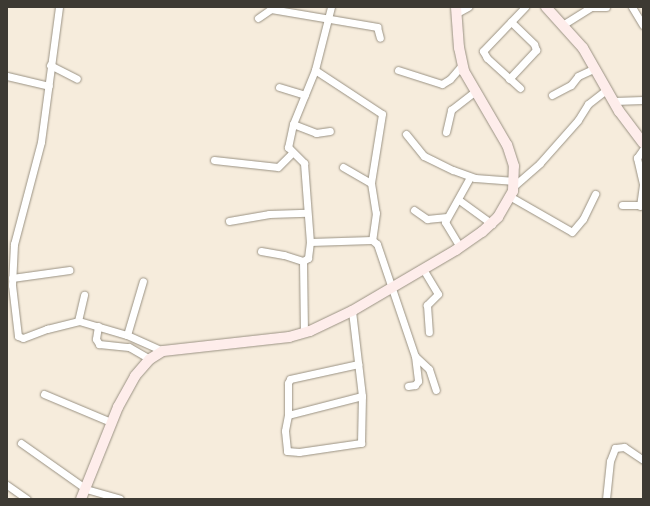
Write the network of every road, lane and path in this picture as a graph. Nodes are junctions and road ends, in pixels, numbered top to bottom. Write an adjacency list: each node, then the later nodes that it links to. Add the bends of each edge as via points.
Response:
1 (59, 7): 16 (street)
2 (331, 7): 11 (street)
3 (468, 7): 9 (street)
4 (524, 7): 12 (street)
5 (546, 7): 13 (main road)
6 (591, 7): 7 (street); 13 (street)
7 (606, 7)
8 (632, 7): 14 (street)
9 (456, 10): 17 (main road)
10 (258, 18): 11 (street, via 271,9)
11 (330, 19): 15 (street, via 377,28); 19 (street)
12 (511, 22): 23 (street, via 534,44 536,50); 23 (street, via 483,51)
13 (564, 24): 18 (main road)
14 (643, 25)
15 (380, 38)
16 (50, 65): 22 (street); 24 (street)
17 (462, 65): 20 (street, via 450,79 439,84); 28 (main road)
18 (595, 68): 27 (main road); 30 (street, via 578,76 571,86)
19 (315, 70): 29 (street); 43 (street, via 382,114)
20 (398, 70)
21 (7, 76): 24 (street)
22 (77, 79)
23 (509, 79): 26 (street)
24 (48, 86): 57 (street, via 41,142)
25 (278, 87): 29 (street)
26 (520, 88)
27 (607, 89): 32 (main road); 44 (street, via 588,104 578,120 540,163)
28 (475, 91): 35 (street, via 451,110); 44 (main road, via 507,145 514,166)
29 (305, 95): 33 (street)
30 (552, 95)
31 (643, 100): 32 (street)
32 (614, 101): 37 (main road, via 626,122)
33 (294, 124): 34 (street, via 316,134); 39 (street, via 288,147)
34 (330, 131)
35 (446, 132)
36 (406, 134): 42 (street, via 424,156)
37 (643, 143)
38 (643, 149): 49 (street, via 637,158 643,184)
39 (292, 153): 40 (street, via 278,167); 51 (street, via 304,163)
40 (214, 160)
41 (343, 167): 43 (street)
42 (470, 177): 44 (street); 47 (street)
43 (371, 183): 55 (street, via 376,213)
44 (515, 183): 46 (main road)
45 (596, 194): 46 (street, via 583,219 572,232)
46 (511, 197): 54 (main road)
47 (459, 200): 52 (street); 54 (street)
48 (622, 205): 49 (street)
49 (641, 206)
50 (414, 210): 52 (street, via 427,219)
51 (307, 213): 53 (street, via 268,214); 56 (street)
52 (447, 217): 58 (street, via 446,224)
53 (229, 221)
54 (492, 224): 58 (main road)
55 (372, 240): 56 (street); 65 (street, via 377,244)
56 (310, 242): 60 (street, via 308,258)
57 (11, 244): 63 (street)
58 (460, 247): 61 (main road)
59 (261, 251): 60 (street, via 284,254)
60 (303, 261): 71 (street)
61 (423, 269): 65 (main road); 70 (street, via 438,294 427,305)
62 (69, 270): 63 (street)
63 (12, 278): 68 (street, via 19,338)
64 (143, 281): 72 (street)
65 (391, 288): 67 (main road); 74 (street)
66 (84, 295): 68 (street)
67 (352, 312): 71 (main road); 76 (street)
68 (78, 321): 69 (street)
69 (98, 326): 72 (street); 75 (street, via 96,339 99,344 128,347)
70 (429, 332)
71 (304, 333): 73 (main road)
72 (127, 336): 73 (street)
73 (162, 351): 75 (main road)
74 (415, 356): 77 (street, via 418,381); 78 (street, via 429,369)
75 (150, 359): 82 (main road, via 134,376)
76 (358, 364): 80 (street); 81 (street, via 290,379)
77 (408, 386)
78 (436, 390)
79 (44, 394): 82 (street)
80 (362, 396): 81 (street); 81 (street, via 362,440 358,445 289,453 285,448)
81 (288, 415)
82 (111, 422): 86 (main road)
83 (21, 443): 86 (street)
84 (643, 460): 90 (street, via 624,447 615,448 611,454)
85 (7, 484): 87 (street)
86 (86, 489): 88 (main road); 89 (street)
87 (27, 499)
88 (81, 499)
89 (120, 499)
90 (606, 499)

